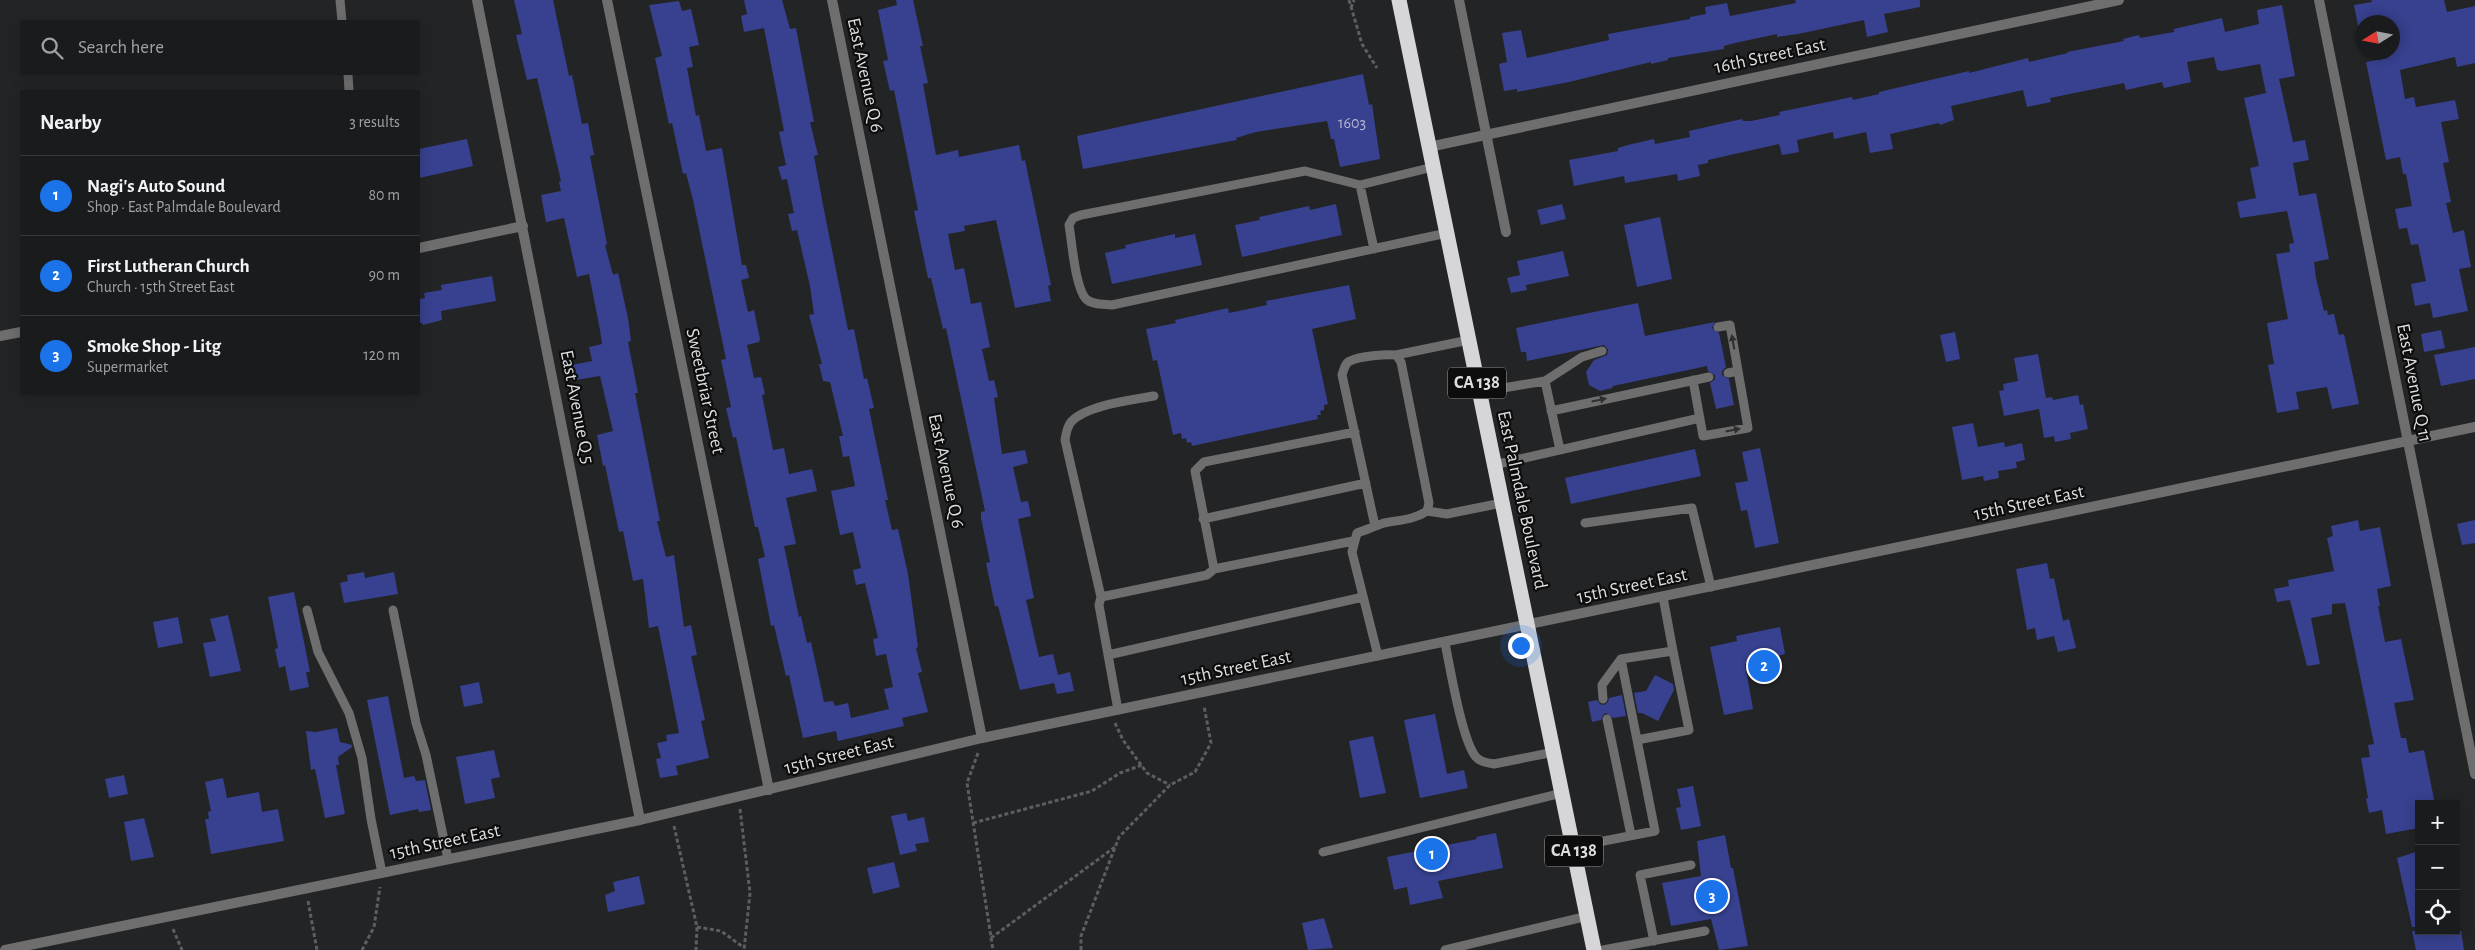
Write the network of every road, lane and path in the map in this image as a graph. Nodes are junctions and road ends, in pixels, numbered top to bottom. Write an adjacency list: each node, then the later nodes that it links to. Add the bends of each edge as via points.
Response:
1 (340, 0): 13 (lane)
2 (477, 0): 21 (street, East Avenue Q 5)
3 (607, 0): 76 (street, Sweetbriar Street)
4 (832, 0): 70 (street, East Avenue Q 6)
5 (1349, 0): 12 (path)
6 (1354, 0): 12 (path)
7 (1400, 0): 18 (highway, East Palmdale Boulevard / CA 138)
8 (1459, 0): 17 (street)
9 (2118, 0): 11 (street, 16th Street East)
10 (2319, 0): 43 (street, East Avenue Q 11)
11 (2088, 3): 17 (street, 16th Street East)
12 (1351, 8): 14 (path, via 1362,44)
13 (342, 20)
14 (1377, 68)
15 (348, 75): 16 (lane)
16 (349, 90)
17 (1486, 135): 18 (street, 16th Street East); 22 (street)
18 (1429, 147): 19 (highway, East Palmdale Boulevard / CA 138)
19 (1433, 167): 20 (lane); 23 (highway, East Palmdale Boulevard / CA 138)
20 (1360, 185): 25 (lane); 25 (lane, via 1305,171 1081,215 1073,218 1069,225 1080,288 1092,303 1112,305)
21 (523, 226): 24 (street); 80 (street, East Avenue Q 5)
22 (1506, 232)
23 (1446, 233): 25 (lane); 29 (highway, East Palmdale Boulevard / CA 138)
24 (420, 248)
25 (1374, 249)
26 (1718, 327): 32 (lane, one-way to 26, via 1730,325)
27 (20, 332): 28 (street)
28 (0, 336)
29 (1469, 340): 31 (lane); 37 (highway, East Palmdale Boulevard / CA 138)
30 (1602, 350): 36 (lane, via 1582,357)
31 (1396, 355): 42 (lane, via 1350,361 1345,366 1342,374); 48 (lane, via 1401,362 1429,503)
32 (1738, 371): 33 (lane); 40 (lane, one-way to 32, via 1703,436 1748,428)
33 (1728, 373)
34 (1709, 377): 35 (lane)
35 (1693, 380): 39 (lane, one-way to 35); 40 (lane)
36 (1545, 381): 37 (lane); 39 (lane)
37 (1479, 392): 45 (highway, East Palmdale Boulevard / CA 138)
38 (1154, 396): 55 (lane, via 1079,415 1067,430 1065,440)
39 (1551, 410): 44 (lane)
40 (1700, 418): 44 (lane)
41 (2475, 427): 43 (street, 15th Street East)
42 (1355, 432): 46 (lane); 49 (lane, via 1204,462 1195,471)
43 (2408, 441): 54 (street, 15th Street East); 74 (street, East Avenue Q 11)
44 (1560, 450): 45 (lane)
45 (1494, 465): 47 (highway, East Palmdale Boulevard / CA 138)
46 (1366, 484): 49 (lane); 51 (lane)
47 (1502, 502): 48 (lane, via 1447,514); 60 (highway, East Palmdale Boulevard / CA 138)
48 (1427, 511): 51 (lane, via 1419,517)
49 (1203, 519): 53 (lane)
50 (1585, 523): 54 (lane, via 1692,508)
51 (1375, 526): 52 (lane, via 1357,533)
52 (1353, 541): 53 (lane); 56 (lane, via 1352,552)
53 (1214, 569): 55 (lane, via 1207,575)
54 (1711, 587): 57 (street, 15th Street East)
55 (1101, 597): 63 (lane, via 1099,605)
56 (1363, 597): 63 (lane); 64 (lane)
57 (1663, 597): 60 (street, 15th Street East); 62 (lane)
58 (307, 610): 88 (lane, via 318,652 349,712 362,758 370,819)
59 (393, 610): 86 (lane)
60 (1527, 626): 61 (street, 15th Street East); 72 (highway, East Palmdale Boulevard / CA 138)
61 (1444, 643): 64 (street, 15th Street East); 72 (lane, via 1466,735 1476,757 1494,764)
62 (1673, 651): 65 (lane); 71 (lane, via 1689,730)
63 (1108, 656): 68 (lane)
64 (1378, 656): 66 (street, 15th Street East)
65 (1621, 659): 67 (lane, via 1602,685); 71 (lane)
66 (1201, 693): 68 (street, 15th Street East); 75 (path, via 1211,743 1195,772)
67 (1603, 699)
68 (1113, 711): 70 (street, 15th Street East); 73 (path, via 1123,740)
69 (1607, 719): 82 (lane)
70 (982, 738): 76 (street, 15th Street East); 81 (path, via 968,783)
71 (1637, 740): 82 (lane, via 1655,830)
72 (1554, 752): 77 (highway, East Palmdale Boulevard / CA 138)
73 (1142, 765): 75 (path, via 1147,772); 81 (path, via 1120,773 1092,791)
74 (2475, 774)
75 (1170, 785): 83 (path, via 1119,837)
76 (769, 790): 78 (street, 15th Street East)
77 (1562, 793): 84 (highway, East Palmdale Boulevard / CA 138); 85 (lane)
78 (739, 797): 79 (street, 15th Street East); 96 (path, via 750,893)
79 (671, 813): 80 (street, 15th Street East); 92 (path)
80 (640, 820): 86 (street, 15th Street East)
81 (973, 822): 94 (path)
82 (1631, 835): 84 (lane)
83 (1115, 846): 94 (path); 103 (path, via 1081,936)
84 (1573, 846): 90 (highway, East Palmdale Boulevard / CA 138)
85 (1324, 852)
86 (448, 859): 88 (street, 15th Street East)
87 (1691, 865): 95 (lane, via 1640,876)
88 (382, 873): 89 (street, 15th Street East); 100 (path, via 374,927)
89 (306, 888): 91 (street, 15th Street East); 99 (path)
90 (1588, 916): 104 (lane); 105 (highway, East Palmdale Boulevard / CA 138)
91 (168, 917): 97 (street, 15th Street East); 98 (path)
92 (697, 927): 96 (path, via 721,931); 101 (path)
93 (1705, 931): 95 (lane)
94 (991, 938): 102 (path)
95 (1654, 941): 106 (lane)
96 (744, 949)
97 (5, 950)
98 (182, 950)
99 (317, 950)
100 (362, 950)
101 (696, 950)
102 (993, 950)
103 (1081, 950)
104 (1446, 950)
105 (1594, 950)
106 (1604, 950)

